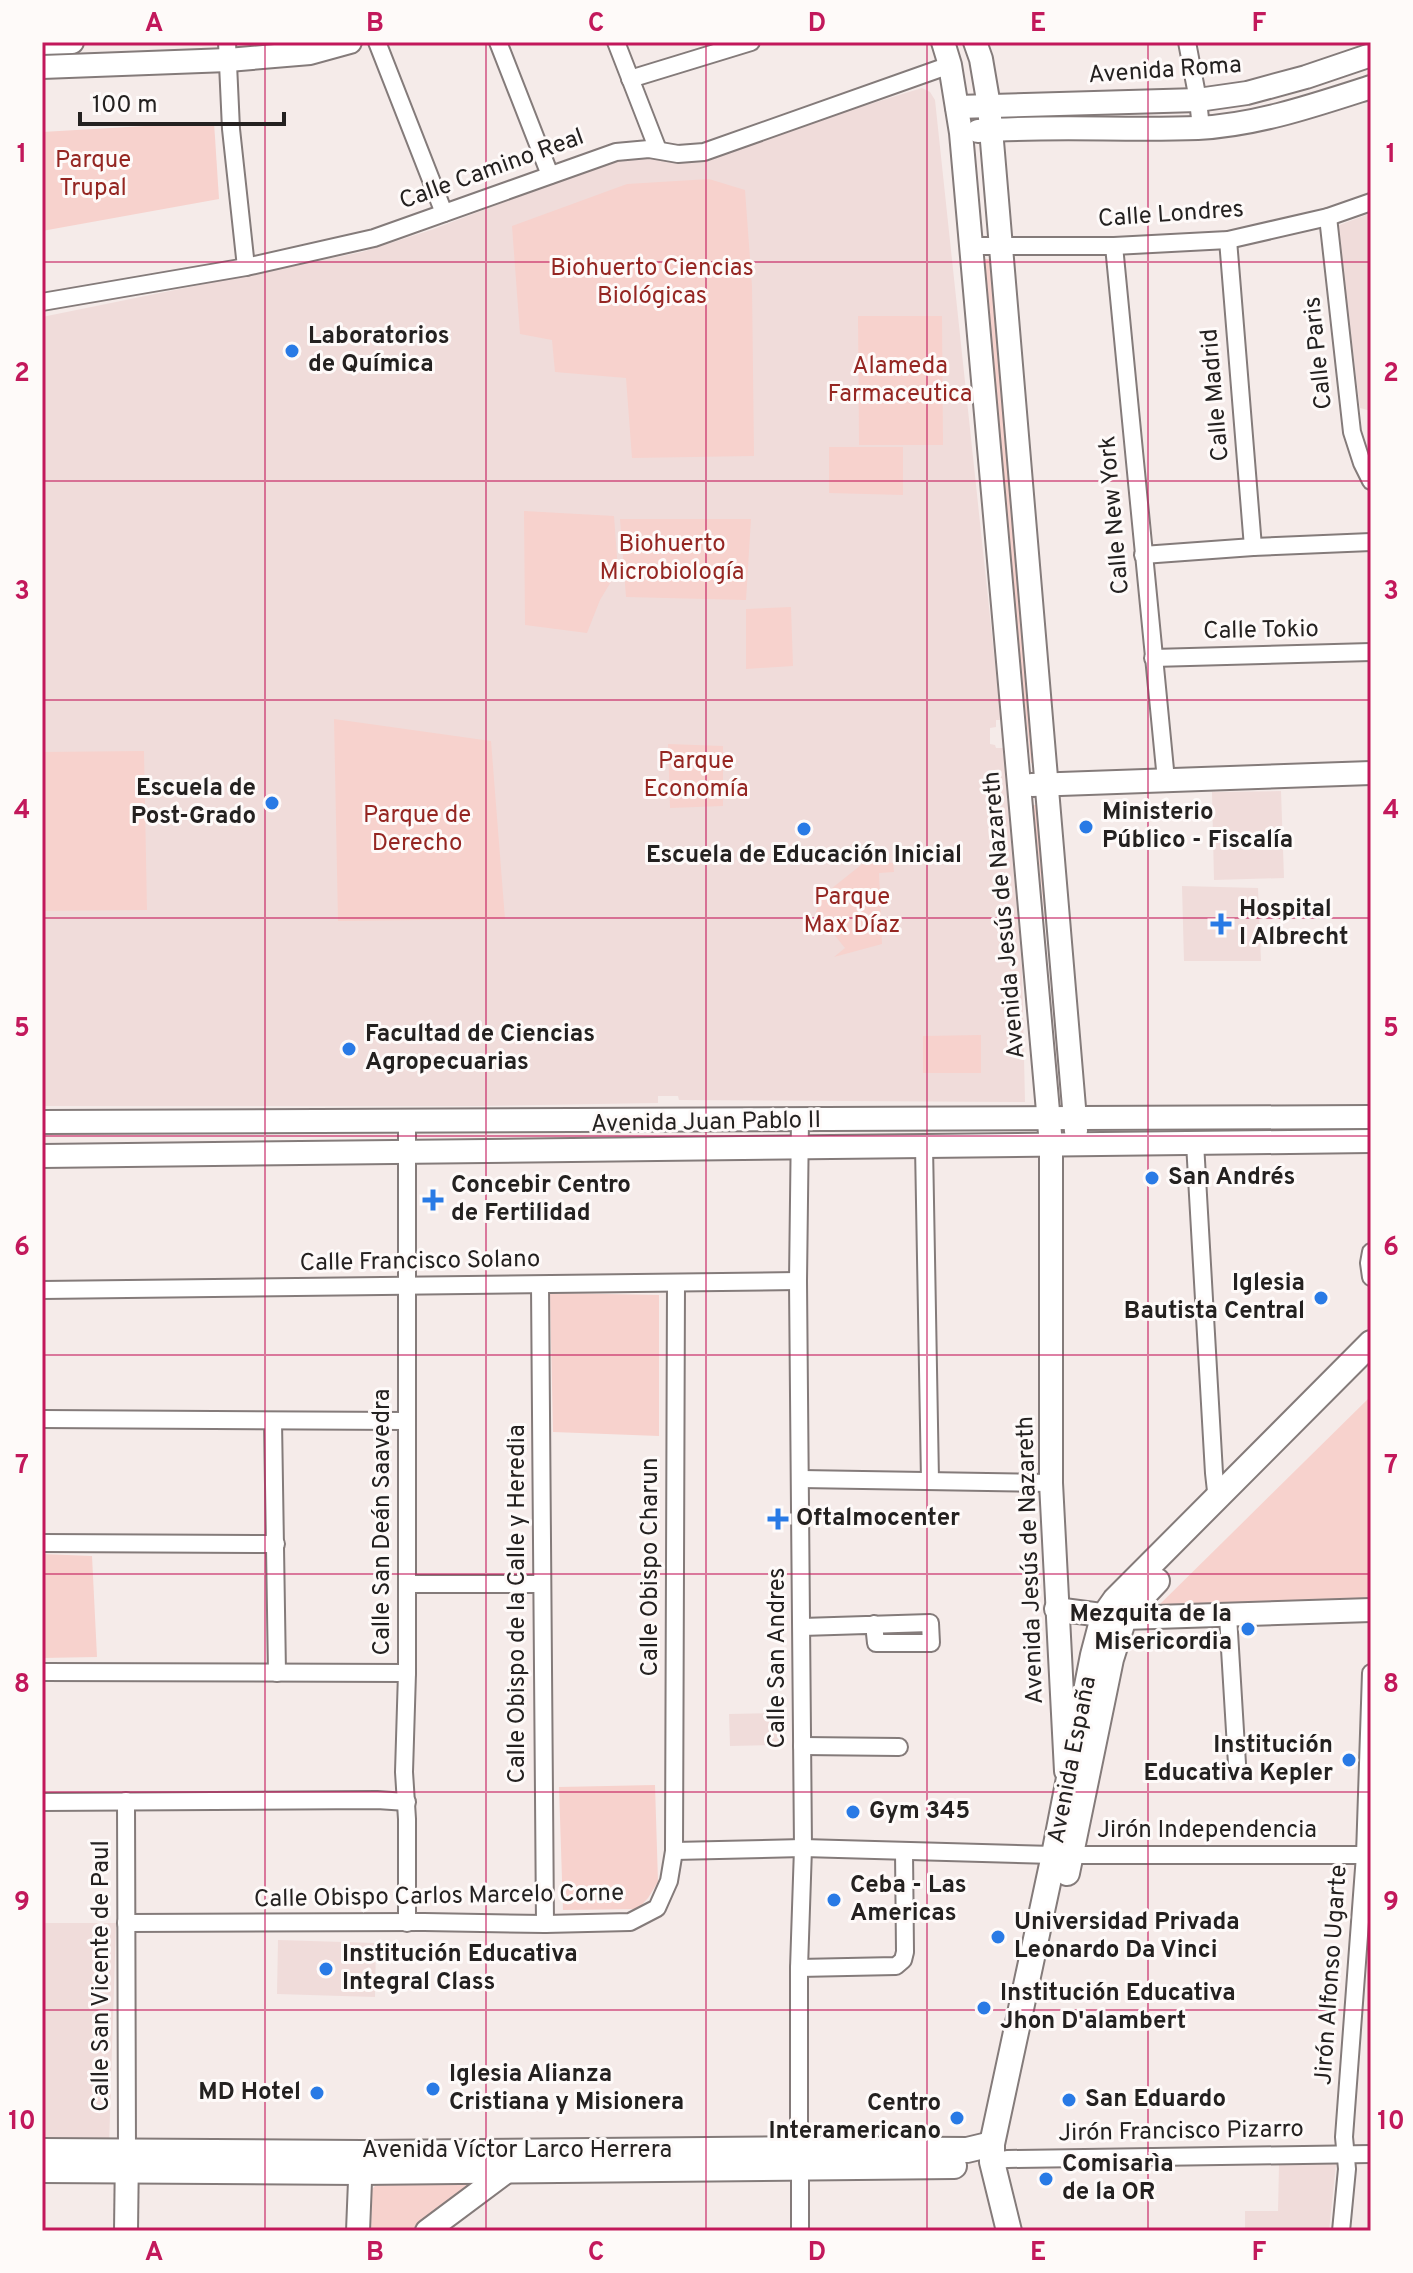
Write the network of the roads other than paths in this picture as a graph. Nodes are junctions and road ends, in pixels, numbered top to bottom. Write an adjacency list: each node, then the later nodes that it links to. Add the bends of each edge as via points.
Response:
1 (72, 42): 10 (main road)
2 (350, 42): 11 (main road, via 310,53)
3 (377, 42): 26 (street)
4 (498, 42): 24 (street)
5 (616, 42): 15 (street)
6 (751, 42): 15 (street)
7 (943, 42): 13 (main road, Avenida Jesús de Nazareth)
8 (975, 42): 18 (main road)
9 (1187, 42): 17 (street)
10 (42, 43)
11 (228, 51): 14 (main road); 32 (street)
12 (1371, 55): 17 (main road, Avenida Roma, via 1247,93)
13 (950, 65): 19 (main road, Avenida Jesús de Nazareth); 23 (street, Calle Camino Real, via 704,152)
14 (42, 67)
15 (630, 79): 23 (street)
16 (1371, 87): 20 (main road, via 1251,121)
17 (1198, 100): 18 (main road, Avenida Roma); 20 (street)
18 (989, 106): 19 (main road, Avenida Roma); 21 (main road)
19 (957, 107): 22 (main road, Avenida Jesús de Nazareth)
20 (1201, 128): 21 (main road)
21 (992, 130): 22 (main road); 29 (main road)
22 (961, 133): 30 (main road, Avenida Jesús de Nazareth)
23 (658, 150): 24 (street, Calle Camino Real, via 616,152)
24 (550, 175): 26 (street, Calle Camino Real)
25 (1371, 202): 27 (street, Calle Londres)
26 (444, 213): 32 (street, Calle Camino Real, via 374,238)
27 (1328, 217): 28 (street, Calle Londres); 34 (street, Calle Paris, via 1352,432)
28 (1228, 240): 31 (street, Calle Londres); 36 (street, Calle Madrid)
29 (1002, 244): 30 (street, Calle Londres); 31 (street, Calle Londres); 42 (main road)
30 (970, 246): 43 (main road, Avenida Jesús de Nazareth)
31 (1114, 246): 37 (street, Calle New York)
32 (246, 267): 33 (street, Calle Camino Real)
33 (42, 302)
34 (1371, 481)
35 (1371, 542): 36 (street)
36 (1253, 547): 37 (street)
37 (1143, 555): 39 (street, Calle New York)
38 (1371, 652): 39 (street, Calle Tokio)
39 (1153, 658): 41 (street, Calle New York)
40 (1371, 773): 41 (main road)
41 (1166, 780): 42 (main road)
42 (1047, 784): 43 (main road); 47 (main road)
43 (1020, 786): 46 (main road, Avenida Jesús de Nazareth)
44 (1336, 1117): 45 (main road, Avenida Juan Pablo II); 47 (main road, Avenida Juan Pablo II); 53 (main road)
45 (1371, 1117)
46 (1048, 1118): 47 (main road, Avenida Juan Pablo II); 48 (main road, Avenida Juan Pablo II); 56 (main road, Avenida Jesús de Nazareth)
47 (1075, 1118): 55 (main road)
48 (800, 1119): 49 (main road, Avenida Juan Pablo II); 58 (street, Calle San Andres)
49 (407, 1121): 51 (main road, Avenida Juan Pablo II); 59 (street, Calle San Deán Saavedra)
50 (42, 1122): 51 (main road, Avenida Juan Pablo II)
51 (90, 1122): 61 (main road)
52 (1371, 1141): 53 (main road, Avenida Juan Pablo II)
53 (1335, 1142): 54 (main road, Avenida Juan Pablo II)
54 (1195, 1143): 55 (main road, Avenida Juan Pablo II); 77 (street)
55 (1077, 1144): 56 (main road, Avenida Juan Pablo II)
56 (1051, 1145): 57 (main road, Avenida Juan Pablo II); 76 (main road, Avenida Jesús de Nazareth)
57 (924, 1146): 58 (main road, Avenida Juan Pablo II); 75 (street)
58 (800, 1148): 59 (main road, Avenida Juan Pablo II); 64 (street, Calle San Andres)
59 (407, 1152): 61 (main road, Avenida Juan Pablo II); 67 (street, Calle San Deán Saavedra)
60 (42, 1156): 61 (main road, Avenida Juan Pablo II)
61 (92, 1156)
62 (1371, 1252): 63 (street)
63 (1371, 1277)
64 (798, 1281): 65 (street, Calle Francisco Solano); 74 (street, Calle San Andres)
65 (676, 1283): 66 (street, Calle Francisco Solano); 100 (street, Calle Obispo Charun)
66 (540, 1285): 67 (street, Calle Francisco Solano); 81 (street, Calle Obispo de la Calle y Heredia)
67 (407, 1286): 68 (street, Calle Francisco Solano); 73 (street, Calle San Deán Saavedra)
68 (42, 1290)
69 (1371, 1343): 77 (main road, Avenida España)
70 (1371, 1366): 85 (main road, Avenida España, via 1137,1602)
71 (42, 1419): 72 (street)
72 (273, 1421): 73 (street); 79 (street)
73 (407, 1421): 80 (street, Calle San Deán Saavedra)
74 (801, 1479): 75 (street); 87 (street, Calle San Andres)
75 (930, 1480): 76 (street)
76 (1051, 1483): 82 (main road, Avenida Jesús de Nazareth)
77 (1219, 1496): 85 (main road, Avenida España, via 1115,1600)
78 (42, 1543): 79 (street)
79 (276, 1544): 89 (street)
80 (407, 1584): 81 (street); 90 (street, Calle San Deán Saavedra)
81 (542, 1584): 106 (street, Calle Obispo de la Calle y Heredia)
82 (1056, 1609): 85 (main road); 95 (main road, Avenida Jesús de Nazareth)
83 (1371, 1610): 84 (main road)
84 (1228, 1616): 85 (main road); 94 (street)
85 (1114, 1618): 95 (main road, Avenida España, via 1093,1655); 102 (main road, Avenida España, via 1111,1659)
86 (874, 1624): 87 (street)
87 (802, 1627): 92 (street, Calle San Andres)
88 (42, 1672): 89 (street)
89 (277, 1673): 90 (street)
90 (407, 1673): 98 (street, Calle San Deán Saavedra)
91 (1371, 1673): 103 (street, Jirón Alfonso Ugarte)
92 (802, 1746): 93 (street); 99 (street, Calle San Andres)
93 (899, 1747)
94 (1237, 1764)
95 (1067, 1786): 102 (main road, Avenida España)
96 (126, 1801): 97 (street); 98 (street); 104 (street, Calle San Vicente de Paul)
97 (42, 1802)
98 (407, 1802): 105 (street, Calle San Deán Saavedra)
99 (803, 1848): 100 (street); 101 (street, Jirón Independencia); 107 (street, Calle San Andres)
100 (674, 1851): 106 (street, Calle Obispo Carlos Marcelo Corne, via 657,1908 630,1922)
101 (904, 1851): 102 (street, Jirón Independencia); 107 (street, via 903,1960 896,1966)
102 (1063, 1854): 103 (street, Jirón Independencia); 111 (main road, Avenida España, via 1007,2144)
103 (1368, 1855): 109 (street, Jirón Alfonso Ugarte)
104 (126, 1923): 105 (street, Calle Obispo Carlos Marcelo Corne); 113 (street, Calle San Vicente de Paul)
105 (407, 1923): 106 (street, Calle Obispo Carlos Marcelo Corne)
106 (545, 1924)
107 (799, 1968): 112 (street, Calle San Andres)
108 (42, 2151): 113 (main road, Avenida Víctor Larco Herrera)
109 (1346, 2154): 110 (street, Jirón Francisco Pizarro); 111 (street, Jirón Francisco Pizarro); 123 (street, Jirón Alfonso Ugarte)
110 (1371, 2154)
111 (997, 2155): 112 (main road, Avenida Víctor Larco Herrera, via 967,2150); 121 (main road, Avenida España); 122 (main road, Avenida España)
112 (799, 2158): 114 (main road, Avenida Víctor Larco Herrera); 115 (main road, Avenida Víctor Larco Herrera); 120 (street, Calle San Andres)
113 (126, 2160): 114 (main road, Avenida Víctor Larco Herrera); 116 (main road, Avenida Víctor Larco Herrera); 117 (main road)
114 (360, 2162): 115 (main road, Avenida Víctor Larco Herrera); 118 (main road)
115 (510, 2169): 119 (main road)
116 (42, 2170)
117 (126, 2231)
118 (358, 2231)
119 (427, 2231)
120 (800, 2231)
121 (1009, 2231)
122 (1025, 2231)
123 (1341, 2231)

